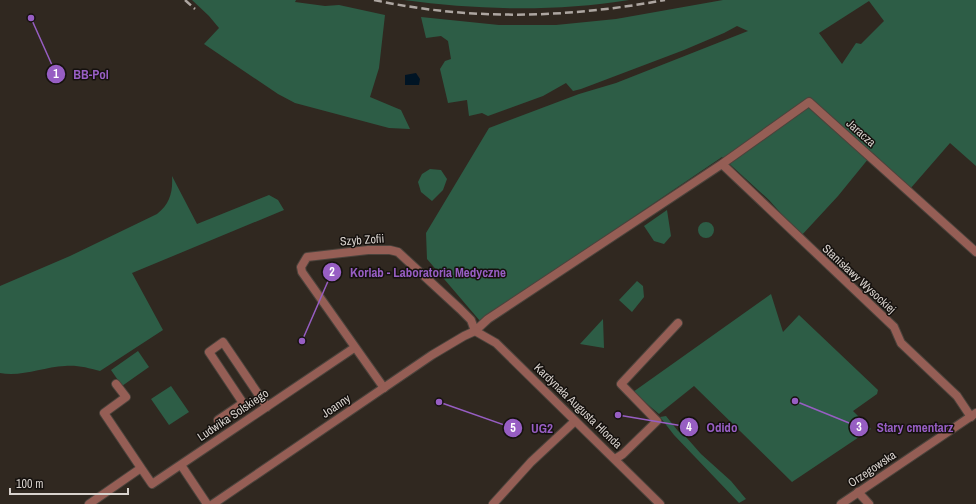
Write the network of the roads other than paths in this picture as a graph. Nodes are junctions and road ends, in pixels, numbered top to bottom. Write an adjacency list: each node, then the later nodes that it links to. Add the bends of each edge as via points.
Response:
1 (722, 164): 2 (street, Jaracza, via 809,102); 4 (street, Joanny, via 494,315); 9 (street, Stanisławy Wysockiej, via 894,327 901,343)
2 (976, 252)
3 (678, 323): 12 (street, via 621,384 657,421)
4 (475, 331): 5 (street, Szyb Zofii, via 471,320 460,309 405,257 394,251 368,250 309,255 303,260 302,272); 7 (street, Joanny, via 450,344); 11 (street, Kardynała Augusta Hlonda, via 496,343)
5 (354, 348): 7 (street); 8 (street, Ludwika Solskiego)
6 (116, 384): 14 (street, via 126,397 104,413)
7 (384, 388): 18 (street, Joanny)
8 (267, 406): 10 (street, via 223,342 209,352 243,403); 13 (street, Ludwika Solskiego)
9 (974, 415): 15 (street, Orzegowska)
10 (218, 420)
11 (575, 421): 12 (street, Kardynała Augusta Hlonda); 19 (street, via 531,462)
12 (615, 459): 20 (street, Kardynała Augusta Hlonda)
13 (181, 465): 14 (street, Ludwika Solskiego, via 152,484); 17 (street)
14 (141, 468): 16 (street)
15 (858, 492): 21 (street, Orzegowska); 22 (street)
16 (89, 504)
17 (207, 504)
18 (213, 504)
19 (493, 504)
20 (660, 504)
21 (841, 504)
22 (869, 504)

